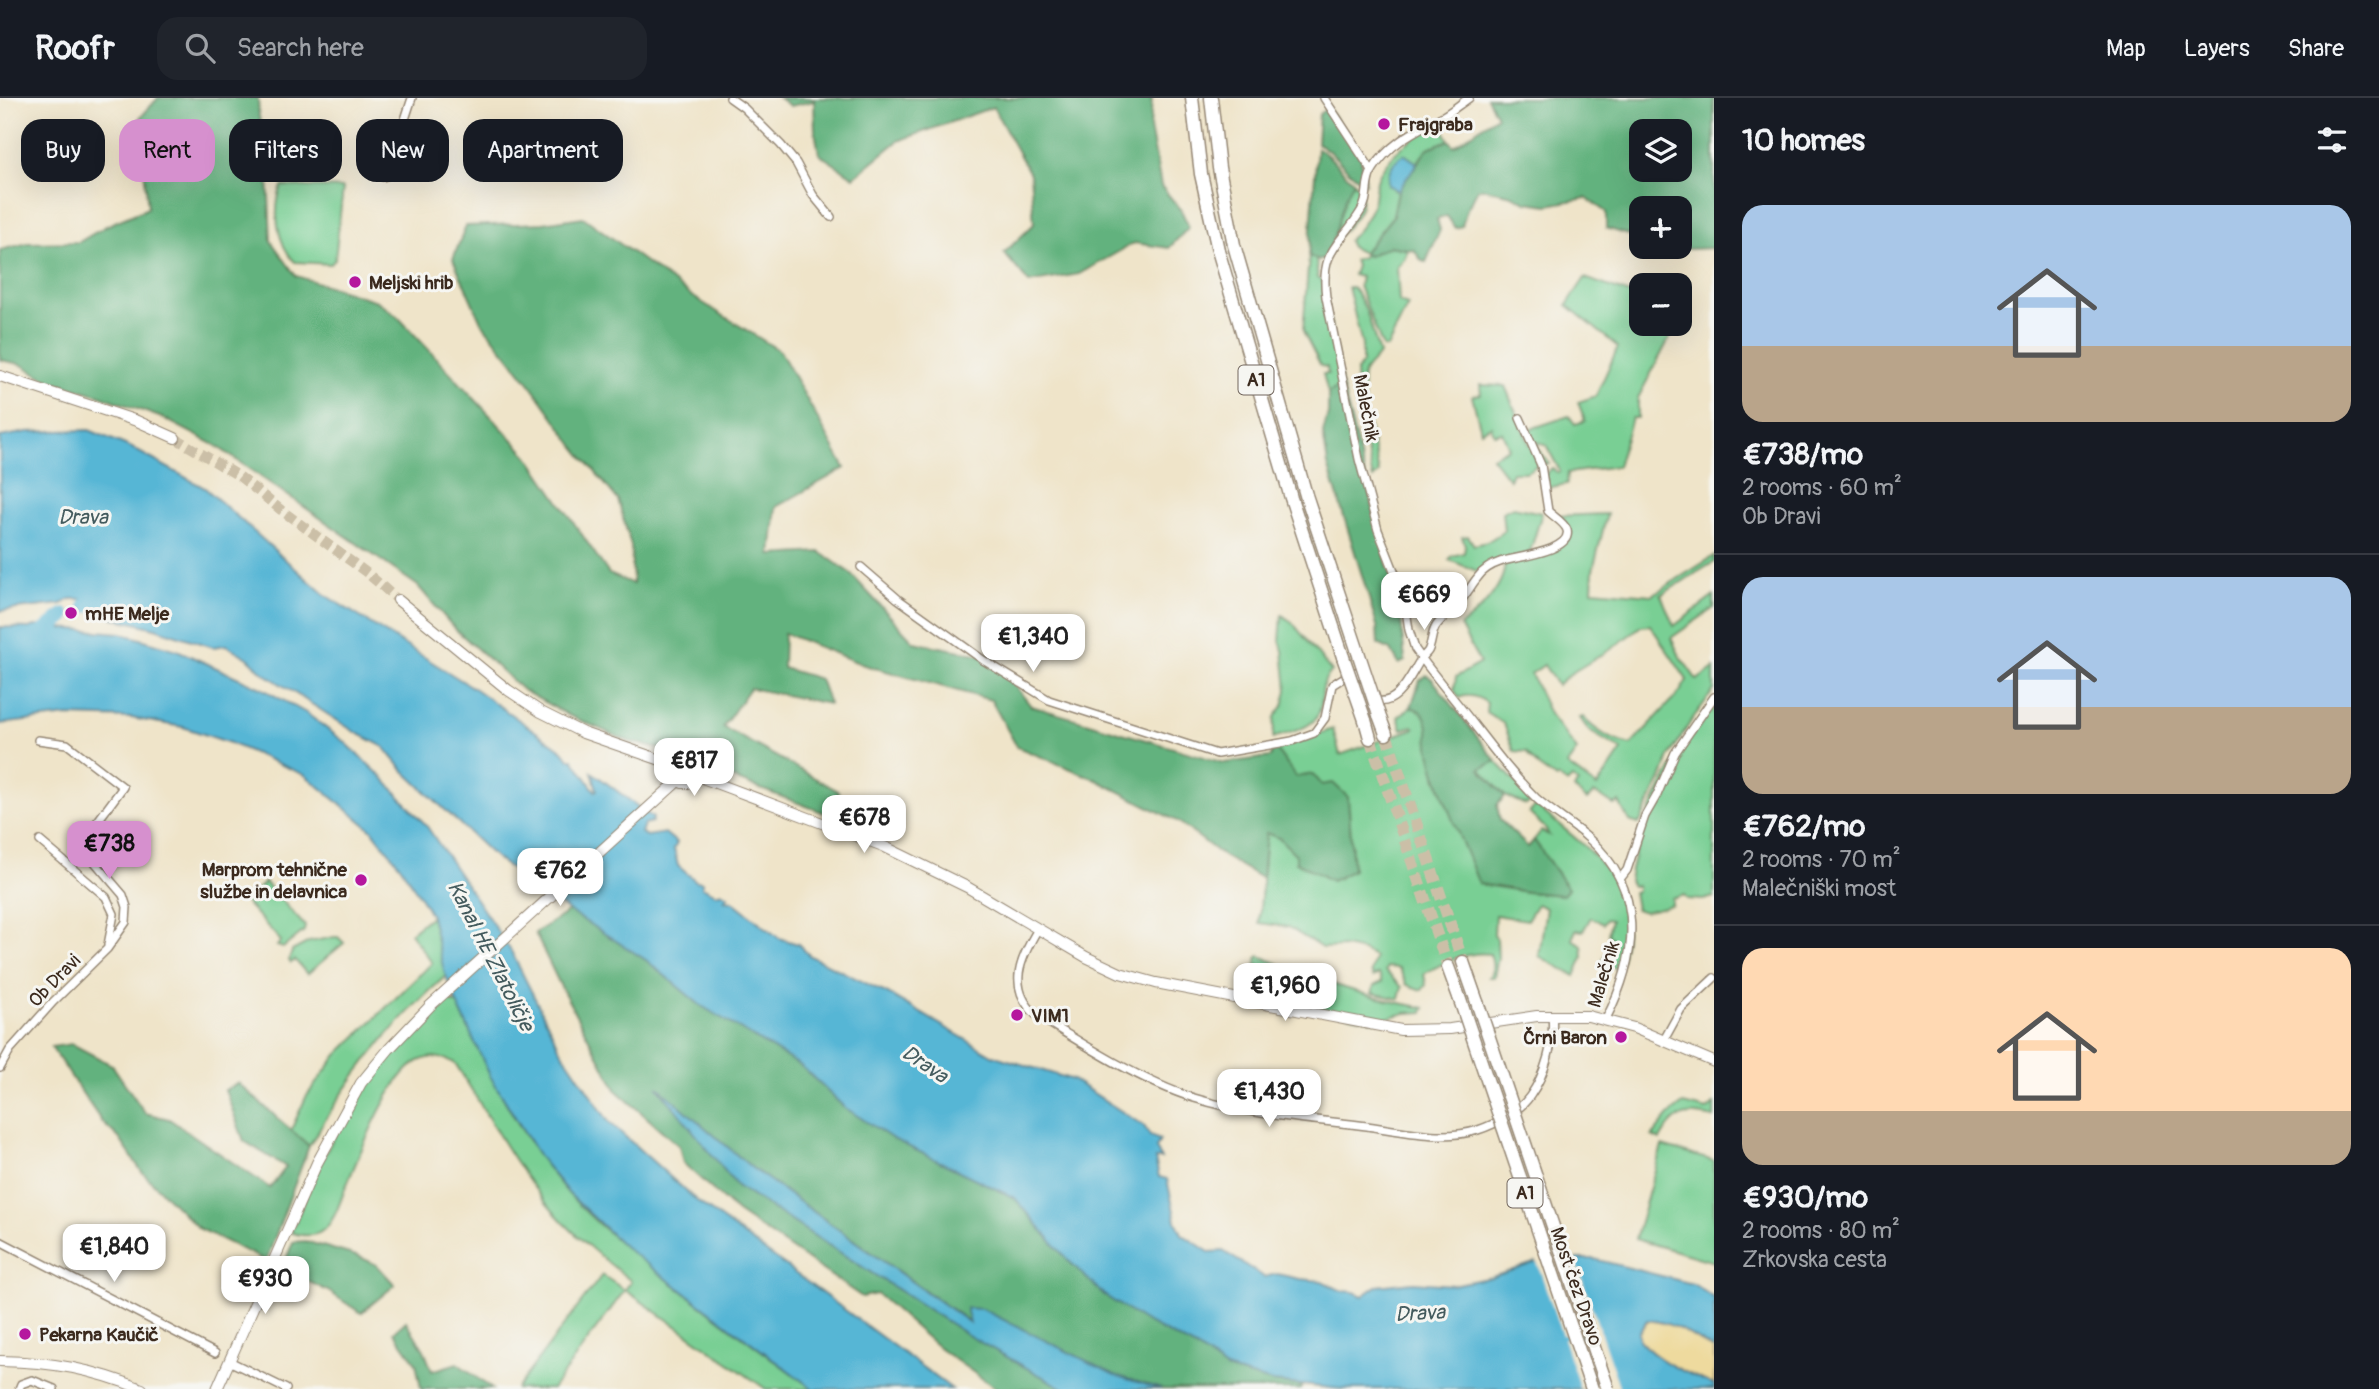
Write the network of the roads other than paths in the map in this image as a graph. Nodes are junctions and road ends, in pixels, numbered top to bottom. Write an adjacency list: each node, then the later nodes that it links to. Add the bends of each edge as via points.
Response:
1 (412, 98): 7 (street)
2 (730, 98): 9 (street, via 781,145)
3 (1192, 98): 18 (highway, A1, bridge, via 1201,174 1218,250 1291,498)
4 (1211, 98): 17 (highway, A1, bridge, via 1234,245 1306,495)
5 (1324, 98): 8 (street)
6 (1469, 98): 8 (street, via 1393,146)
7 (405, 119)
8 (1372, 170): 15 (street, Malečnik, via 1367,180 1368,200 1328,257 1325,283 1359,459)
9 (831, 217)
10 (0, 376): 12 (street)
11 (1520, 418): 15 (street, via 1541,465 1548,511 1565,526 1566,537 1553,548 1485,569 1434,629 1428,651)
12 (175, 438)
13 (861, 567): 15 (street, via 983,660 1049,700 1217,754 1314,733 1325,718 1332,685 1351,673 1362,676 1370,697 1385,701 1397,695)
14 (398, 600): 20 (street, via 541,712 583,733)
15 (1421, 658): 24 (street, Malečnik, via 1538,800 1588,838)
16 (1714, 697): 24 (street, via 1675,753)
17 (1386, 734)
18 (1370, 738)
19 (38, 740): 26 (street, Ob Dravi, via 67,744 123,788 82,847 123,895 127,907 126,922)
20 (678, 766): 21 (street, via 692,762); 22 (street)
21 (698, 774): 22 (street, via 690,783); 25 (street, via 914,860)
22 (679, 780): 38 (street, via 430,1006 361,1083 294,1211)
23 (40, 841): 26 (street, Ob Dravi, via 106,897 114,914)
24 (1620, 879): 31 (street, Malečnik, via 1632,942)
25 (1038, 929): 30 (street, via 1120,973 1401,1030 1441,1030); 30 (street, via 1024,956 1017,985 1035,1014 1144,1076 1194,1098 1273,1115 1420,1133 1477,1131 1509,1116 1530,1098 1547,1056)
26 (107, 949): 34 (street, Ob Dravi, via 27,1031)
27 (1463, 962): 45 (highway, Most čez Dravo / A1, bridge)
28 (1448, 967): 44 (highway, Most čez Dravo / A1, bridge)
29 (1714, 978): 32 (street, via 1681,1009)
30 (1552, 1015): 31 (street)
31 (1606, 1019): 32 (street, Malečnik)
32 (1664, 1040): 33 (street, Malečnik)
33 (1714, 1062)
34 (0, 1068)
35 (0, 1241): 36 (street)
36 (215, 1353)
37 (0, 1361): 41 (street, via 79,1367)
38 (229, 1361): 42 (street); 43 (street)
39 (19, 1389): 40 (street, via 32,1380)
40 (54, 1389)
41 (142, 1389)
42 (216, 1389)
43 (286, 1389)
44 (1592, 1389)
45 (1608, 1389)

